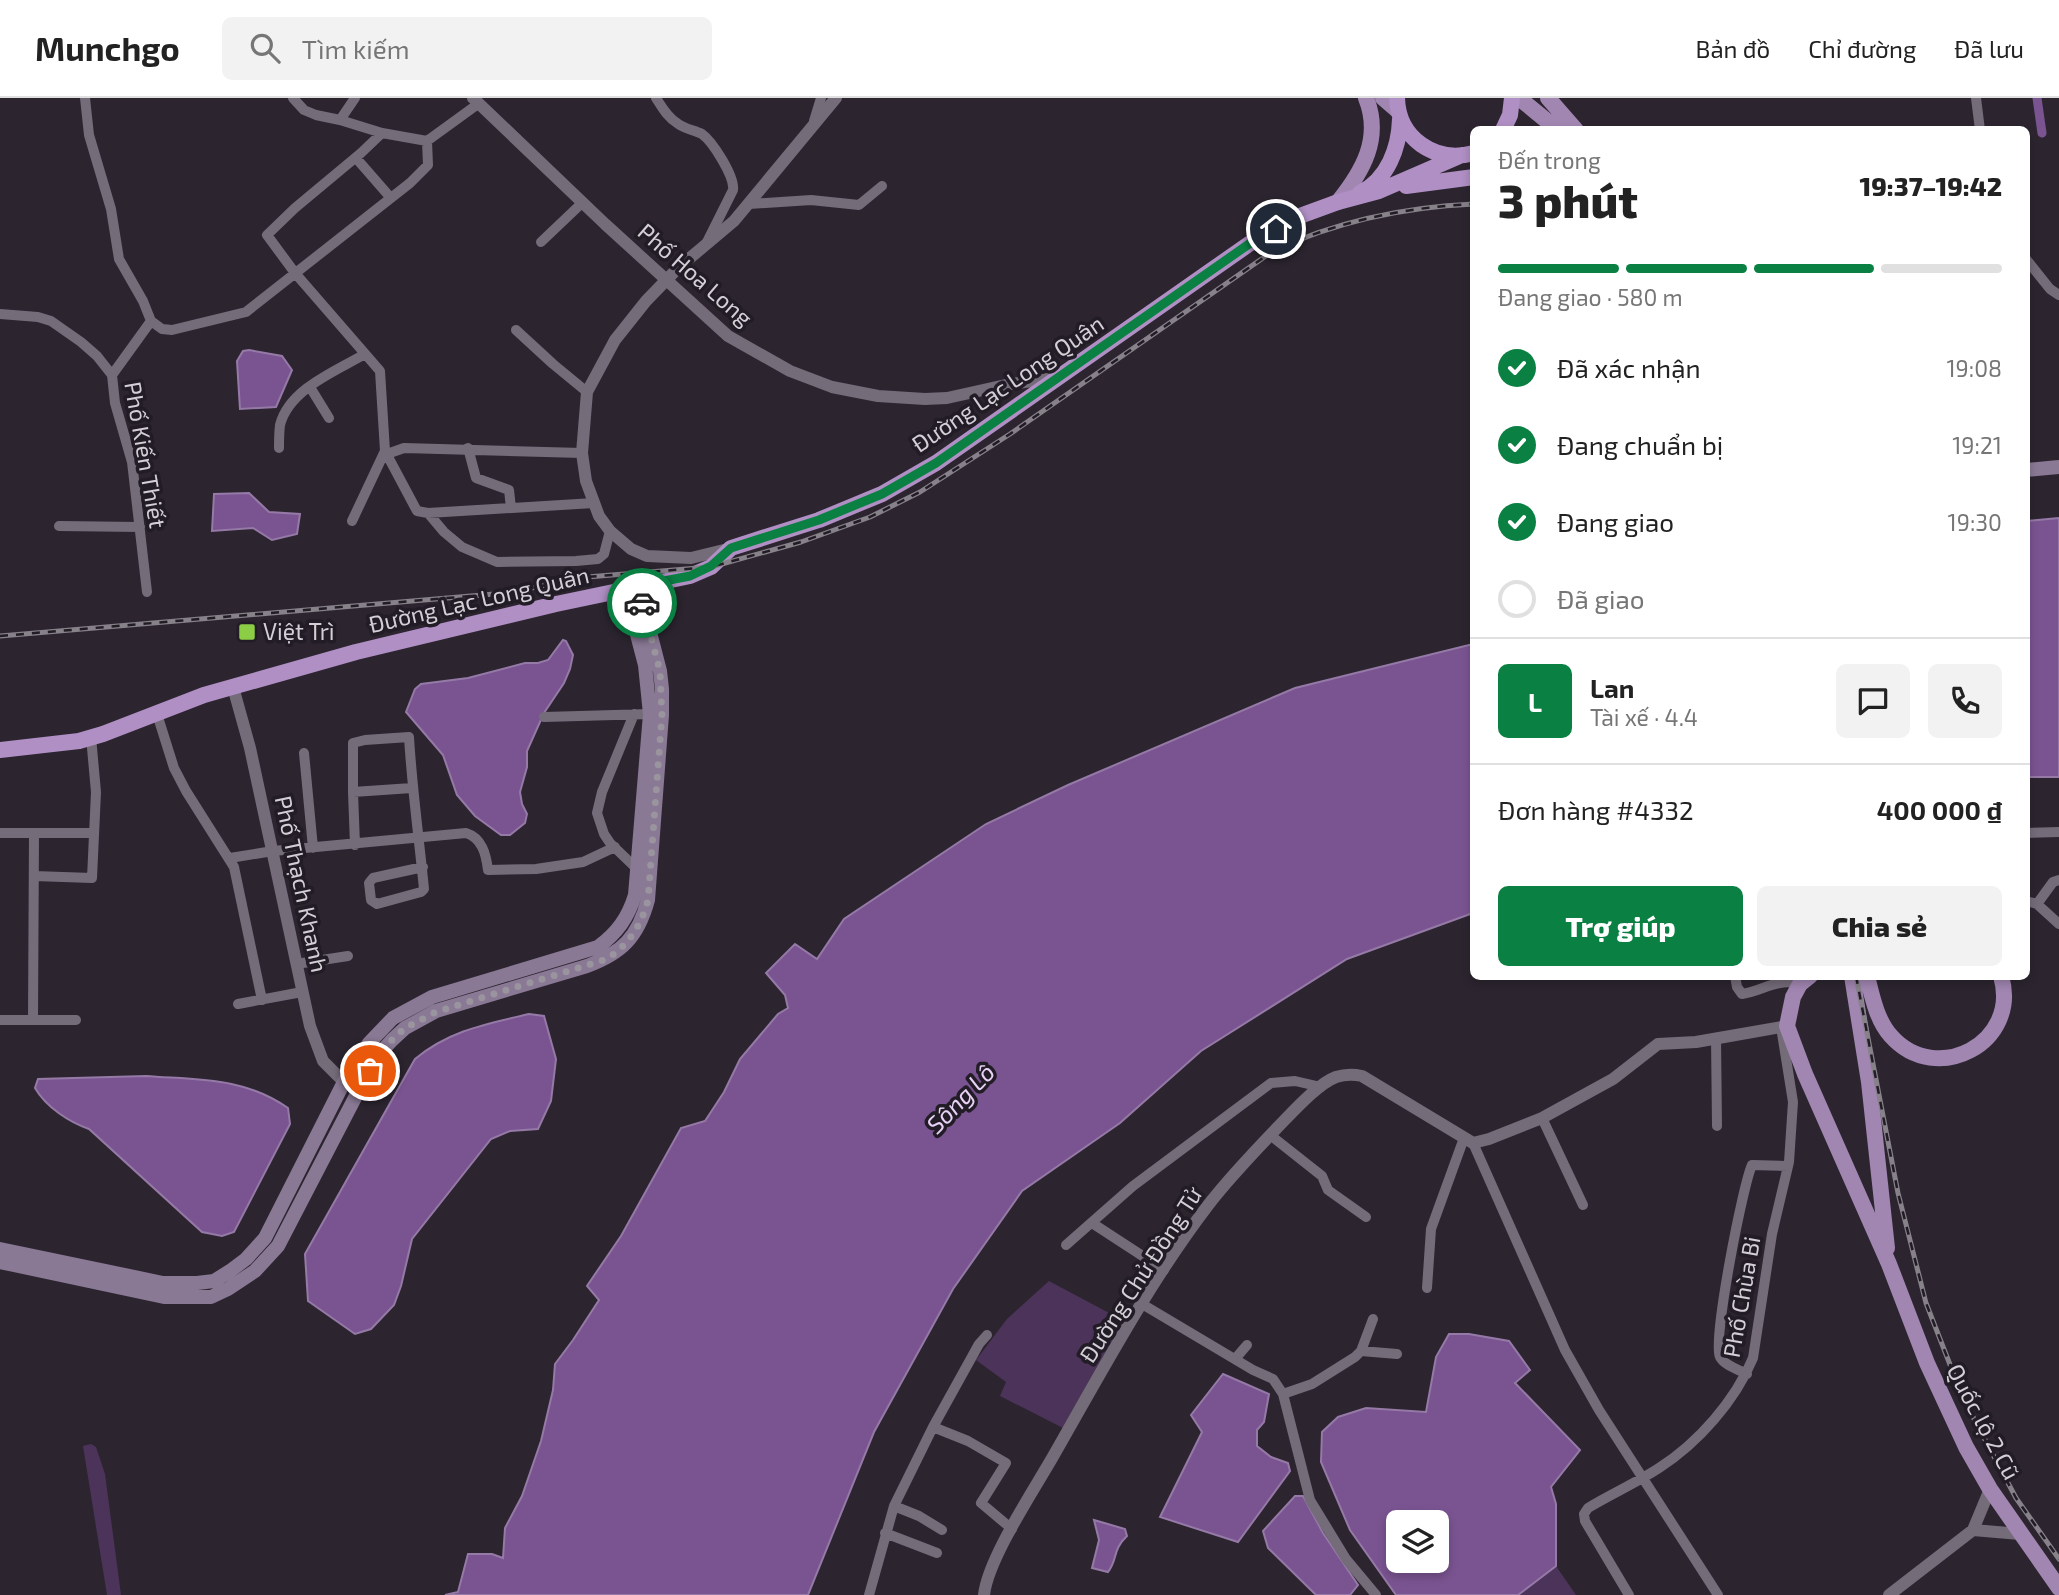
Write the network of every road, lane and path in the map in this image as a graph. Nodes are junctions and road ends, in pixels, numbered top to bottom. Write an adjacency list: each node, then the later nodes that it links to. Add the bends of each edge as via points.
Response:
1 (85, 98): 39 (street, via 89,135 111,209 119,259)
2 (293, 98): 15 (street, via 304,110)
3 (355, 98): 15 (street)
4 (656, 98): 33 (street, via 668,117 708,140 734,181)
5 (821, 98): 20 (street)
6 (836, 98): 20 (street)
7 (1366, 98): 29 (main road, via 1372,122 1370,147 1357,177)
8 (1383, 98): 14 (main road)
9 (1512, 98): 16 (highway)
10 (1519, 98): 17 (main road)
11 (1548, 98): 18 (main road)
12 (1976, 98): 19 (street)
13 (476, 101): 22 (street); 30 (street, Phố Hoa Long)
14 (1398, 109): 23 (highway, via 1410,136 1425,148 1443,155); 29 (highway, Đường Lạc Long Quân, via 1395,152 1381,175 1364,191)
15 (340, 120): 21 (street)
16 (1505, 126)
17 (1553, 126)
18 (1572, 126)
19 (1980, 126)
20 (813, 127): 31 (street)
21 (382, 132): 22 (street); 24 (street)
22 (427, 141): 28 (street, via 428,166)
23 (1468, 154): 27 (highway, Đường Lạc Long Quân)
24 (356, 158): 28 (street); 35 (street, via 268,232)
25 (1470, 178): 27 (highway)
26 (882, 186): 31 (street, via 859,205 811,200)
27 (1379, 191): 29 (highway, Đường Lạc Long Quân)
28 (390, 197): 35 (street)
29 (1338, 202): 43 (highway, Đường Lạc Long Quân, via 1249,244)
30 (582, 203): 32 (street); 36 (street, Phố Hoa Long)
31 (749, 204): 33 (street)
32 (541, 242)
33 (705, 245): 36 (street)
34 (2030, 264): 37 (street)
35 (295, 273): 39 (street, via 241,314 172,330); 41 (street)
36 (666, 280): 43 (street, Phố Hoa Long, via 728,336 790,371 832,387 925,400); 45 (street, via 615,340)
37 (2059, 295)
38 (0, 314): 42 (street, Phố Kiến Thiết, via 51,321 97,356)
39 (151, 321): 42 (street)
40 (516, 330): 45 (street)
41 (365, 354): 44 (street); 49 (street, via 381,377)
42 (112, 375): 58 (street, Phố Kiến Thiết, via 115,403 131,453)
43 (1059, 378): 60 (highway, Đường Lạc Long Quân, via 936,463 882,494)
44 (310, 387): 46 (street); 47 (street, via 285,415)
45 (587, 392): 50 (street)
46 (329, 418)
47 (279, 448)
48 (468, 448): 49 (street, via 404,448); 50 (street); 54 (street, via 476,478 509,490)
49 (386, 453): 55 (street, via 417,511); 56 (street)
50 (582, 453): 53 (street)
51 (2059, 467): 52 (main road)
52 (2030, 470)
53 (594, 503): 54 (street); 59 (street)
54 (511, 508): 55 (street)
55 (428, 513): 59 (street, via 462,547 497,562 598,559 604,554)
56 (352, 521)
57 (59, 526): 58 (street)
58 (140, 527): 62 (street, Phố Kiến Thiết)
59 (610, 531): 60 (street, via 647,556 691,558)
60 (731, 548): 61 (highway, Đường Lạc Long Quân, via 711,566 690,576)
61 (632, 588): 63 (highway, Đường Lạc Long Quân, via 368,649); 64 (main road); 71 (main road, via 661,680 662,715)
62 (147, 592)
63 (233, 687): 65 (highway, Đường Lạc Long Quân); 83 (street, Phố Thạch Khanh)
64 (650, 713): 66 (street); 71 (main road)
65 (158, 714): 68 (highway, Đường Lạc Long Quân); 84 (street, via 174,768)
66 (634, 714): 67 (street); 82 (street, via 597,813)
67 (544, 717)
68 (91, 737): 69 (highway, Đường Lạc Long Quân); 77 (street)
69 (0, 750)
70 (304, 753): 81 (street)
71 (651, 786): 86 (main road); 119 (main road, via 648,900 630,940 592,964 436,1012 405,1028 381,1052 278,1246 239,1283 211,1297 164,1297)
72 (412, 788): 73 (street); 73 (street, via 414,736 354,741); 79 (street)
73 (353, 792): 80 (street)
74 (2059, 832): 78 (street)
75 (0, 833): 76 (street)
76 (34, 833): 77 (street); 87 (street)
77 (94, 833): 87 (street, via 92,878)
78 (2030, 833)
79 (419, 838): 80 (street); 82 (street, via 472,835 481,844 488,870 583,862); 85 (street)
80 (355, 845): 81 (street)
81 (313, 848): 83 (street)
82 (615, 848): 86 (street)
83 (273, 851): 84 (street); 93 (street, Phố Thạch Khanh)
84 (230, 858): 100 (street)
85 (423, 867): 85 (street, via 373,878 370,900 377,904 421,892)
86 (637, 869): 107 (main road, via 632,904 610,938 597,947 413,1006 380,1030)
87 (34, 876): 103 (street)
88 (2059, 880): 90 (street)
89 (2030, 902): 90 (street)
90 (2038, 904): 91 (street)
91 (2059, 923)
92 (348, 956): 93 (street)
93 (296, 964): 99 (street, Phố Thạch Khanh)
94 (1736, 980): 95 (street, via 1742,994)
95 (1805, 980): 105 (main road, via 1793,998)
96 (1860, 980): 120 (main road, Quốc lộ 2 Cũ)
97 (1861, 980): 98 (main road, Quốc lộ 2 Cũ, via 1891,1036 1915,1053 1945,1058 1974,1049 1991,1034 2004,1004)
98 (2001, 980)
99 (302, 992): 100 (street); 107 (street, Phố Thạch Khanh, via 320,1054)
100 (262, 1000): 101 (street)
101 (238, 1004)
102 (0, 1020): 103 (street)
103 (33, 1020): 104 (street)
104 (76, 1020)
105 (1784, 1027): 106 (street); 113 (street, Phố Chùa Bi, via 1793,1102); 120 (main road, Quốc lộ 2 Cũ)
106 (1716, 1038): 109 (street, via 1658,1044 1613,1079); 110 (street)
107 (345, 1082): 118 (main road, via 265,1238 246,1259 214,1281 163,1283)
108 (1321, 1087): 111 (street, Đường Chử Đồng Tử); 112 (street, Đường Chử Đồng Tử, via 1342,1075 1362,1076); 116 (street, via 1271,1083 1133,1186)
109 (1542, 1118): 112 (street, via 1489,1139); 114 (street)
110 (1717, 1126)
111 (1270, 1135): 115 (street, via 1322,1176 1328,1190); 121 (street, Đường Chử Đồng Tử, via 1209,1203)
112 (1469, 1140): 122 (street, via 1431,1229); 133 (street, via 1565,1350)
113 (1788, 1166): 130 (street, Phố Chùa Bi, via 1756,1345); 130 (street, via 1752,1164 1738,1226 1718,1351 1724,1362)
114 (1583, 1205)
115 (1366, 1217)
116 (1092, 1223): 117 (street); 121 (street)
117 (1066, 1245)
118 (0, 1249)
119 (0, 1262)
120 (1889, 1264): 134 (main road, Quốc lộ 2 Cũ, via 1927,1363)
121 (1164, 1270): 123 (street, Đường Chử Đồng Tử)
122 (1427, 1288)
123 (1142, 1304): 129 (street); 136 (street, Đường Chử Đồng Tử)
124 (1373, 1319): 127 (street)
125 (986, 1335): 132 (street)
126 (1247, 1345): 129 (street)
127 (1361, 1351): 128 (street); 131 (street, via 1312,1384)
128 (1397, 1354)
129 (1235, 1360): 131 (street, via 1273,1379)
130 (1746, 1374): 133 (street, Phố Chùa Bi, via 1717,1416 1662,1466)
131 (1283, 1394): 145 (street, via 1310,1500 1346,1559)
132 (933, 1427): 135 (street); 136 (street, via 1006,1464 981,1503)
133 (1643, 1477): 146 (street, Phố Chùa Bi, via 1588,1507 1584,1514); 147 (street)
134 (1990, 1489): 138 (street); 140 (main road, Quốc lộ 2 Cũ)
135 (894, 1506): 137 (street); 139 (street)
136 (1012, 1529): 144 (street, Đường Chử Đồng Tử)
137 (942, 1530)
138 (1973, 1530): 140 (street); 148 (street)
139 (884, 1534): 141 (street); 143 (street)
140 (2020, 1534): 142 (main road, Quốc lộ 2 Cũ)
141 (937, 1553)
142 (2059, 1588)
143 (869, 1595)
144 (984, 1595)
145 (1376, 1595)
146 (1629, 1595)
147 (1717, 1595)
148 (1889, 1595)

